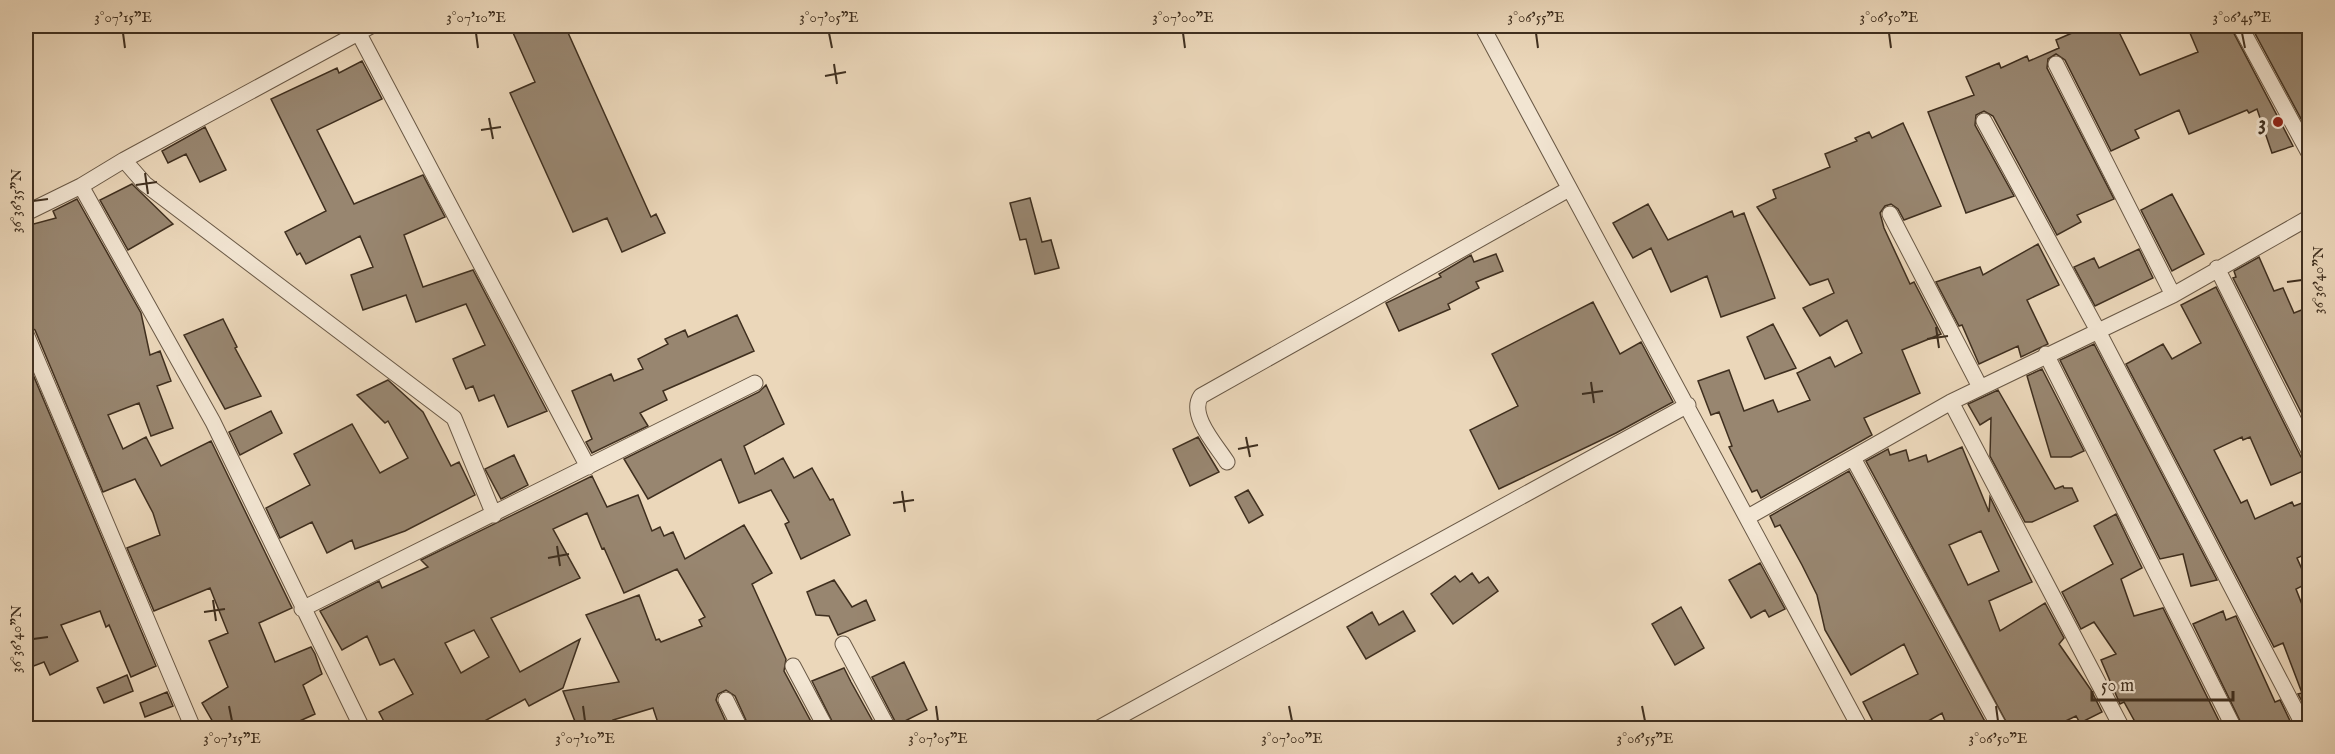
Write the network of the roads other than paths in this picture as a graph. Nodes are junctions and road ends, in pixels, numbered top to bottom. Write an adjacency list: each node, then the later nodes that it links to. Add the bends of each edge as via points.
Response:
1 (1482, 26): 9 (street)
2 (2240, 26): 6 (street)
3 (365, 29): 7 (street); 25 (street)
4 (2056, 64): 14 (street)
5 (1984, 121): 15 (street)
6 (2310, 155)
7 (124, 160): 8 (street); 26 (street, via 145,184 454,418)
8 (81, 186): 10 (street); 28 (street, via 213,422)
9 (1569, 189): 21 (street); 24 (street, via 1201,396 1197,402 1198,415)
10 (26, 213)
11 (1890, 214): 19 (street)
12 (2310, 217): 13 (street)
13 (2217, 268): 14 (street); 22 (street)
14 (2173, 295): 15 (street)
15 (2098, 331): 17 (street); 42 (street)
16 (26, 334): 32 (street)
17 (2046, 354): 19 (street); 41 (street)
18 (755, 383): 25 (street)
19 (1980, 387): 20 (street)
20 (1951, 402): 23 (street); 40 (street)
21 (1688, 405): 27 (street); 37 (street)
22 (2310, 453)
23 (1853, 458): 27 (street); 39 (street)
24 (1227, 462)
25 (588, 467): 26 (street)
26 (494, 515): 28 (street)
27 (1748, 517): 38 (street)
28 (302, 609): 33 (street)
29 (843, 644): 36 (street)
30 (793, 666): 35 (street)
31 (726, 700): 34 (street)
32 (193, 729)
33 (362, 729)
34 (741, 729)
35 (826, 729)
36 (888, 729)
37 (1099, 729)
38 (1860, 729)
39 (2000, 729)
40 (2122, 729)
41 (2234, 729)
42 (2305, 729)

